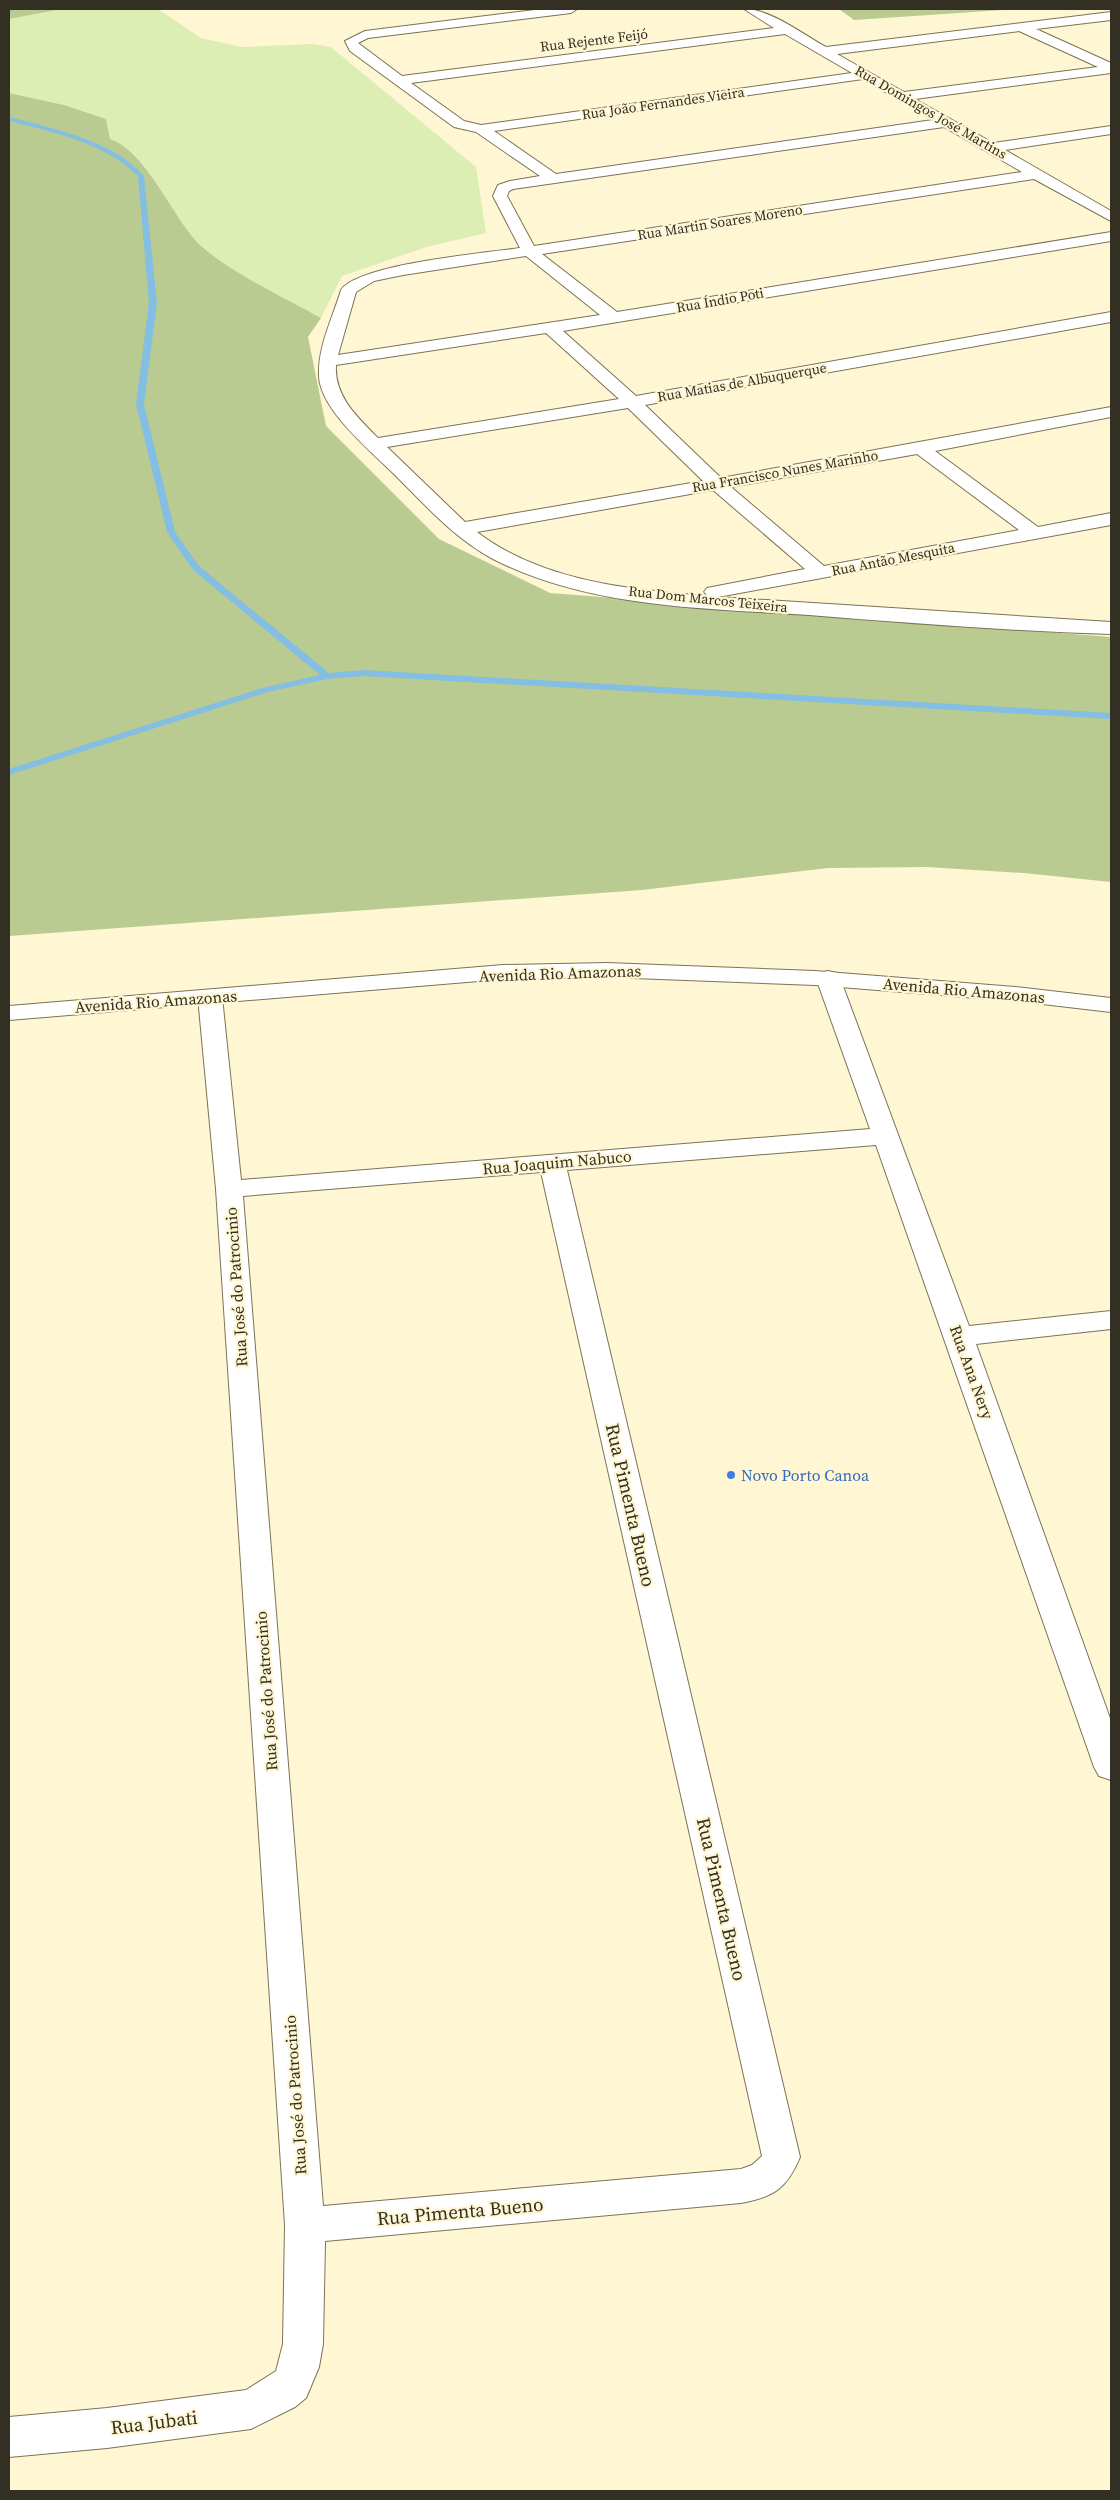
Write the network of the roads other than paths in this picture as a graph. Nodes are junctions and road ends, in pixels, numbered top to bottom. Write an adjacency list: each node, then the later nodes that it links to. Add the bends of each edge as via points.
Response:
1 (570, 9): 9 (street, via 352,39 355,48)
2 (750, 9): 5 (street, Rua Domingos José Martins)
3 (1111, 16): 4 (street)
4 (1023, 28): 6 (street); 7 (street)
5 (790, 30): 6 (street, Rua Domingos José Martins); 9 (street, Rua Rejente Feijó)
6 (826, 51): 8 (street, Rua Domingos José Martins)
7 (1111, 68): 10 (street)
8 (866, 75): 10 (street, Rua Domingos José Martins); 12 (street, Rua João Fernandes Vieira)
9 (401, 80): 12 (street, Rua João Fernandes Vieira, via 459,124)
10 (904, 96): 11 (street, Rua Domingos José Martins)
11 (948, 122): 14 (street, Rua Domingos José Martins); 16 (street)
12 (481, 128): 16 (street)
13 (1111, 130): 14 (street)
14 (991, 148): 15 (street, Rua Domingos José Martins)
15 (1037, 174): 18 (street, Rua Domingos José Martins); 21 (street, Rua Martin Soares Moreno)
16 (554, 179): 21 (street, via 510,185 503,188 500,196)
17 (1111, 198): 18 (street)
18 (1085, 202): 19 (street, Rua Domingos José Martins)
19 (1111, 217)
20 (1111, 236): 24 (street, Rua Índio Poti)
21 (529, 251): 22 (street, Rua Martin Soares Moreno); 24 (street)
22 (403, 270): 26 (street, Rua Dom Marcos Teixeira, via 369,278 349,290)
23 (1111, 317): 27 (street, Rua Matias de Albuquerque)
24 (614, 318): 25 (street, Rua Índio Poti)
25 (550, 328): 26 (street, Rua Índio Poti); 27 (street)
26 (328, 361): 29 (street, Rua Dom Marcos Teixeira, via 328,384 333,396)
27 (632, 402): 29 (street, Rua Matias de Albuquerque); 31 (street)
28 (1111, 412): 30 (street, Rua Francisco Nunes Marinho)
29 (373, 444): 33 (street, Rua Dom Marcos Teixeira)
30 (920, 448): 31 (street, Rua Francisco Nunes Marinho); 34 (street)
31 (716, 483): 33 (street, Rua Francisco Nunes Marinho); 35 (street)
32 (1111, 519): 34 (street, Rua Antão Mesquita)
33 (459, 529): 36 (street, Rua Dom Marcos Teixeira, via 503,557 542,572 580,583)
34 (1035, 533): 35 (street, Rua Antão Mesquita)
35 (822, 573): 36 (street, Rua Antão Mesquita)
36 (675, 599): 37 (street, Rua Dom Marcos Teixeira)
37 (1111, 628)
38 (828, 978): 39 (street, Avenida Rio Amazonas, via 581,969 503,972); 40 (street, Avenida Rio Amazonas); 42 (street, Rua Ana Nery)
39 (210, 997): 41 (street, Avenida Rio Amazonas); 44 (street, Rua José do Patrocinio)
40 (1111, 1004)
41 (9, 1012)
42 (885, 1136): 43 (street, Rua Joaquim Nabuco); 46 (street, Rua Ana Nery)
43 (552, 1163): 44 (street, Rua Joaquim Nabuco); 48 (street, Rua Pimenta Bueno, via 781,2157 769,2176 757,2183 741,2186)
44 (229, 1189): 48 (street, Rua José do Patrocinio)
45 (1111, 1320): 46 (street)
46 (959, 1336): 47 (street, Rua Ana Nery)
47 (1111, 1767)
48 (304, 2225): 49 (street, Rua José do Patrocinio, via 303,2344)
49 (290, 2384): 50 (street, Rua Jubati, via 251,2409)
50 (9, 2437)

